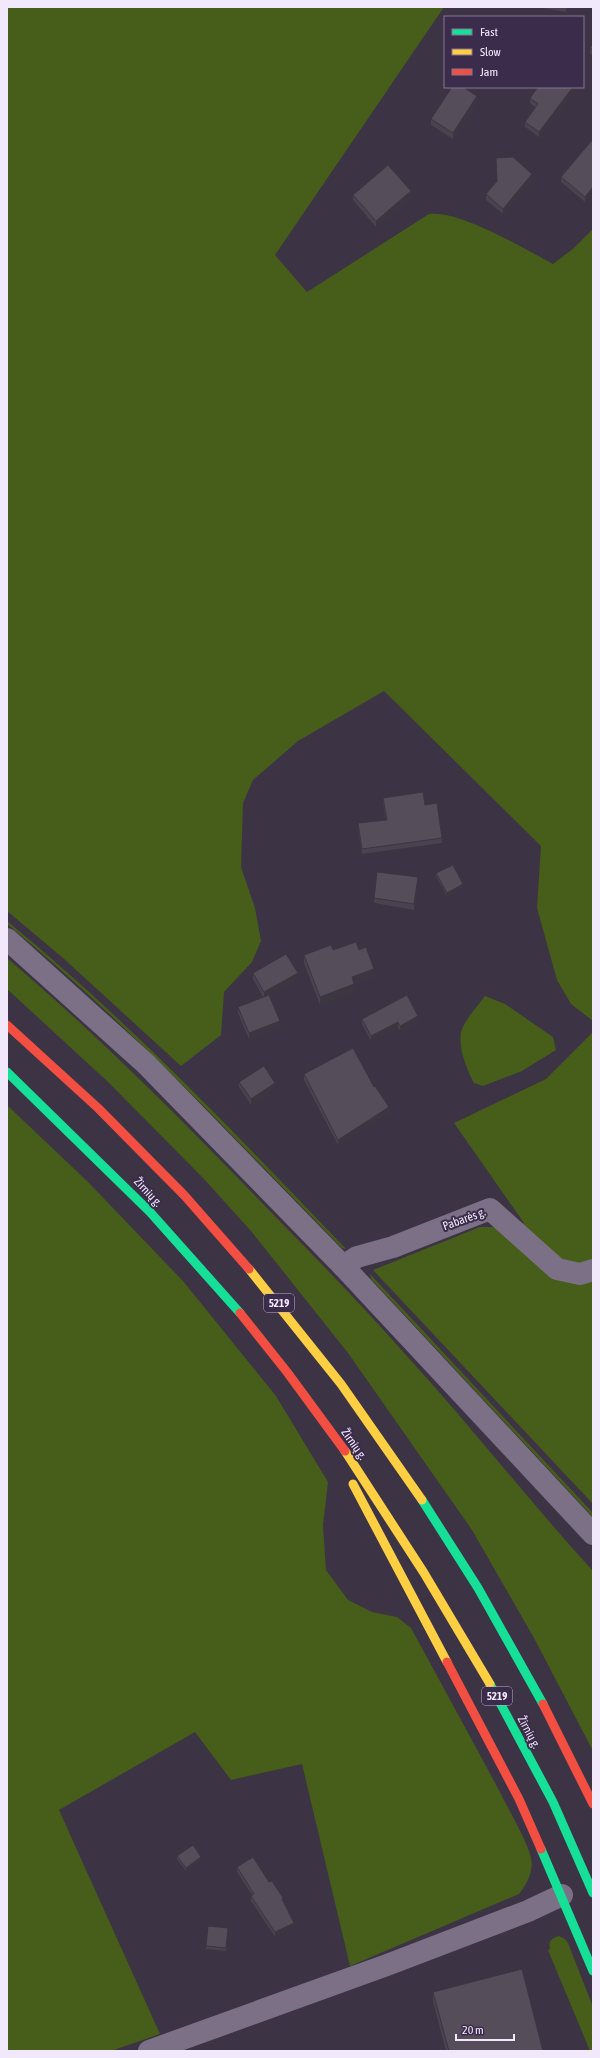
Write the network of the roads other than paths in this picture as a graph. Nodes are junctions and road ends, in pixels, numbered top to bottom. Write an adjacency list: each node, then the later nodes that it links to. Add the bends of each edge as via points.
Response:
1 (7, 939): 4 (street, via 146,1064)
2 (7, 1025): 8 (highway, Žirnių g. / 5219, via 50,1062 212,1225 278,1302 344,1388 415,1487 470,1574 532,1683)
3 (7, 1072): 6 (highway, Žirnių g. / 5219, via 122,1183 197,1262 258,1334)
4 (343, 1266): 5 (street, Pabarės g., via 357,1257 490,1209 557,1269 580,1274); 7 (street)
5 (593, 1270)
6 (319, 1414): 9 (highway, Žirnių g. / 5219, via 414,1556 494,1692 537,1772); 10 (highway, 5219, via 360,1498 520,1799)
7 (593, 1534)
8 (593, 1804)
9 (593, 1893)
10 (562, 1895): 11 (highway, 5219); 12 (street, via 528,1911 387,1965)
11 (593, 1971)
12 (149, 2051)

